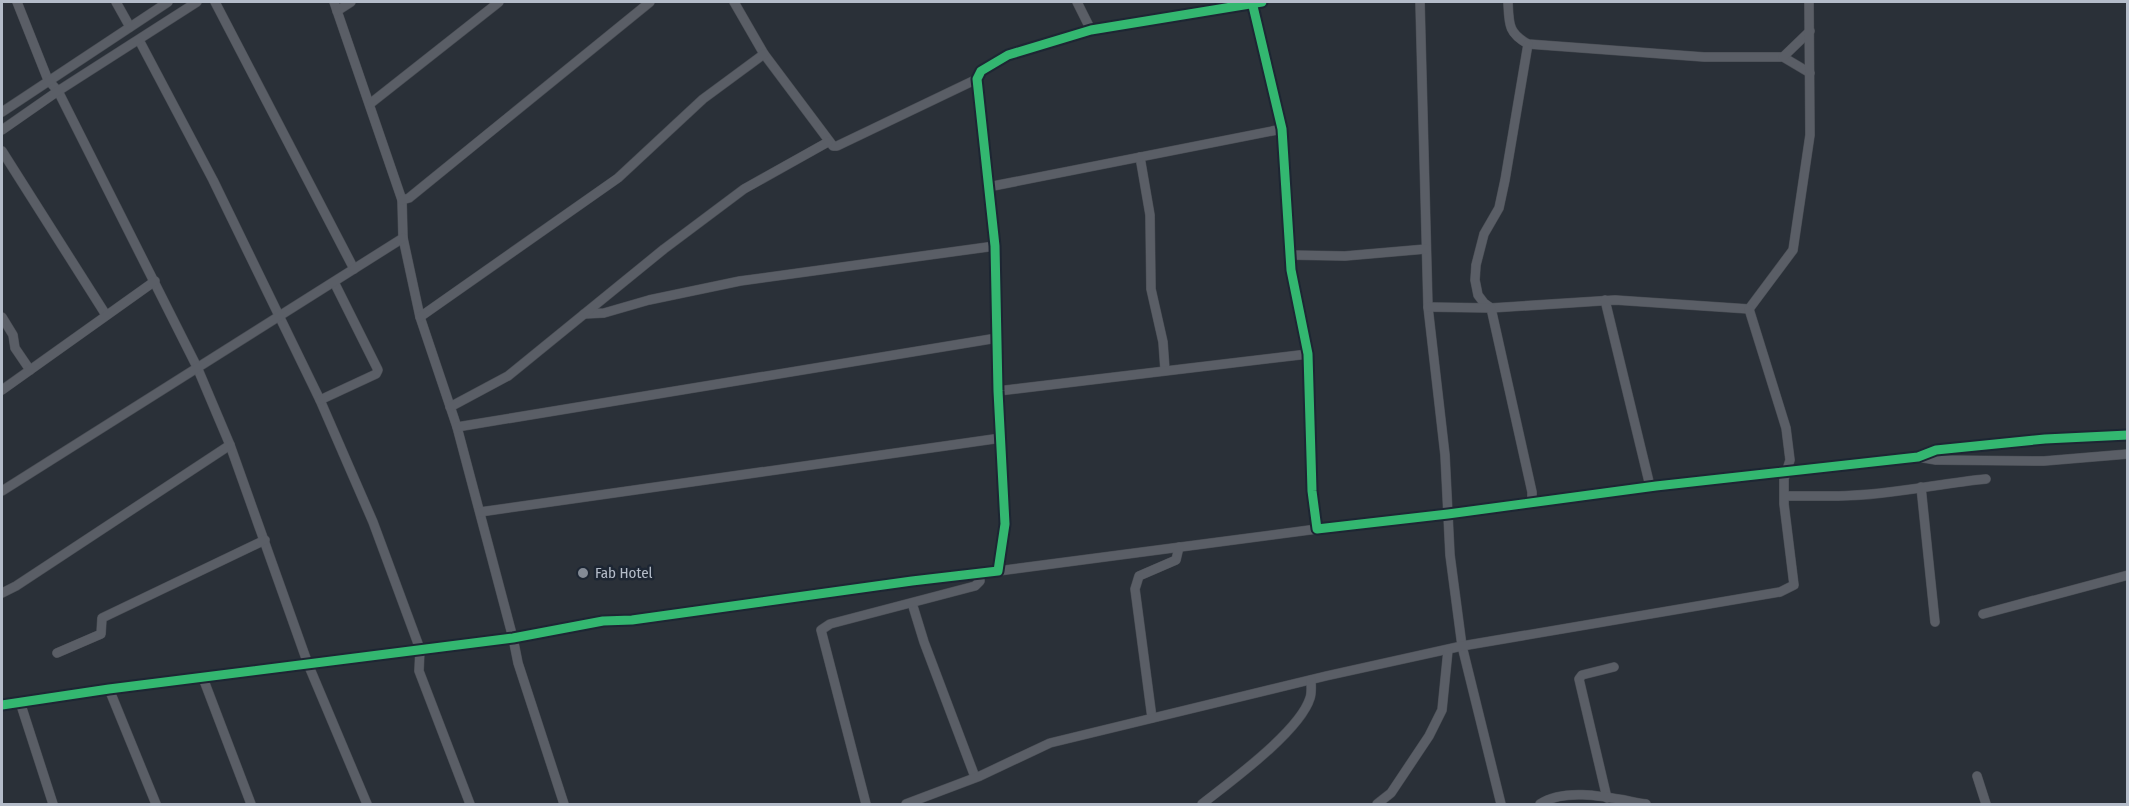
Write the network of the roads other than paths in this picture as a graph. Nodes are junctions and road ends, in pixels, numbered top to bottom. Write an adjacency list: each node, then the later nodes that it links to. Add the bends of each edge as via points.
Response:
1 (17, 2): 25 (street)
2 (116, 2): 16 (street)
3 (168, 2): 16 (street)
4 (197, 2): 19 (street)
5 (216, 2): 40 (street)
6 (351, 2): 15 (street)
7 (499, 2): 27 (street)
8 (650, 2): 35 (street)
9 (734, 2): 21 (street)
10 (1077, 2): 17 (street)
11 (1255, 2): 17 (street); 29 (street)
12 (1420, 2): 38 (street)
13 (1508, 2): 20 (street, via 1509,23 1516,37)
14 (1809, 2): 18 (street)
15 (336, 6): 27 (street)
16 (130, 27): 25 (street)
17 (1091, 30): 24 (street, via 1008,55 981,71)
18 (1809, 31): 22 (street); 23 (street)
19 (139, 40): 26 (street); 49 (street, via 213,180)
20 (1528, 44): 22 (street, via 1704,57); 45 (street, via 1499,207 1484,234 1476,265 1478,295)
21 (764, 54): 31 (street); 51 (street, via 703,99 618,178)
22 (1783, 57): 23 (street)
23 (1810, 73): 46 (street, via 1810,135 1793,250)
24 (977, 79): 31 (street, via 837,147); 34 (street)
25 (48, 80): 26 (street); 28 (street)
26 (58, 91): 30 (street); 41 (street)
27 (371, 103): 35 (street)
28 (2, 112)
29 (1282, 129): 33 (street); 39 (street)
30 (2, 130)
31 (828, 142): 47 (street, via 744,189)
32 (2, 151): 48 (street)
33 (1140, 157): 34 (street); 56 (street, via 1150,215 1151,289)
34 (988, 187): 37 (street)
35 (402, 200): 36 (street)
36 (403, 238): 40 (street); 51 (street)
37 (995, 246): 47 (street, via 740,281 604,313); 52 (street)
38 (1426, 249): 39 (street, via 1345,256); 44 (street)
39 (1290, 255): 53 (street)
40 (354, 269): 42 (street)
41 (154, 280): 48 (street); 54 (street)
42 (334, 282): 49 (street); 59 (street, via 378,370)
43 (1605, 300): 45 (street); 46 (street); 69 (street)
44 (1428, 307): 45 (street); 75 (street)
45 (1491, 308): 73 (street)
46 (1749, 309): 67 (street, via 1786,428 1790,460)
47 (584, 314): 60 (street, via 508,376)
48 (106, 315): 55 (street)
49 (278, 316): 54 (street); 59 (street)
50 (2, 317): 55 (street)
51 (420, 317): 60 (street)
52 (997, 338): 58 (street); 61 (street)
53 (1308, 354): 56 (street); 76 (street, via 1312,491)
54 (197, 366): 64 (street); 71 (street)
55 (30, 370): 57 (street)
56 (1165, 370): 58 (street)
57 (2, 390)
58 (998, 391): 63 (street)
59 (320, 400): 88 (street, via 373,522)
60 (450, 407): 61 (street)
61 (457, 427): 74 (street)
62 (2127, 435): 66 (street, via 1936,450)
63 (1000, 438): 74 (street); 79 (street, via 1005,524)
64 (230, 446): 77 (street); 82 (street)
65 (2127, 454): 66 (street, via 2044,461)
66 (1918, 457): 67 (street)
67 (1786, 471): 69 (street); 72 (street)
68 (1986, 479): 70 (street)
69 (1650, 486): 73 (street)
70 (1921, 487): 72 (street, via 1841,497); 85 (street)
71 (2, 491)
72 (1785, 496): 87 (street, via 1794,585 1780,592)
73 (1532, 502): 75 (street)
74 (480, 512): 86 (street)
75 (1448, 514): 76 (street); 87 (street)
76 (1317, 529): 78 (street)
77 (265, 540): 90 (street, via 102,618 101,634); 91 (street)
78 (1179, 548): 79 (street); 98 (street, via 1176,560 1139,576 1135,589)
79 (998, 571): 80 (street)
80 (980, 573): 83 (street, via 975,586); 86 (street, via 603,621)
81 (2127, 575): 84 (street)
82 (2, 593)
83 (912, 603): 100 (street); 108 (street, via 830,624 821,630)
84 (1983, 614)
85 (1935, 622)
86 (513, 638): 88 (street); 107 (street)
87 (1462, 646): 89 (street); 112 (street)
88 (420, 649): 91 (street); 106 (street, via 419,671)
89 (1448, 650): 94 (street); 111 (street, via 1442,710 1391,793)
90 (57, 653)
91 (308, 664): 93 (street); 105 (street)
92 (1614, 667): 101 (street, via 1579,679)
93 (203, 678): 95 (street); 104 (street)
94 (1311, 680): 98 (street); 110 (street, via 1310,699 1297,720 1262,756)
95 (109, 689): 96 (street); 103 (street)
96 (20, 702): 97 (street); 102 (street)
97 (2, 705)
98 (1152, 718): 100 (street, via 1050,743)
99 (1977, 776): 115 (street)
100 (975, 777): 109 (street)
101 (1607, 798): 113 (street, via 1551,798); 114 (street)
102 (53, 804)
103 (156, 804)
104 (251, 804)
105 (367, 804)
106 (470, 804)
107 (564, 804)
108 (866, 804)
109 (906, 804)
110 (1202, 804)
111 (1377, 804)
112 (1501, 804)
113 (1540, 804)
114 (1646, 804)
115 (1986, 804)

